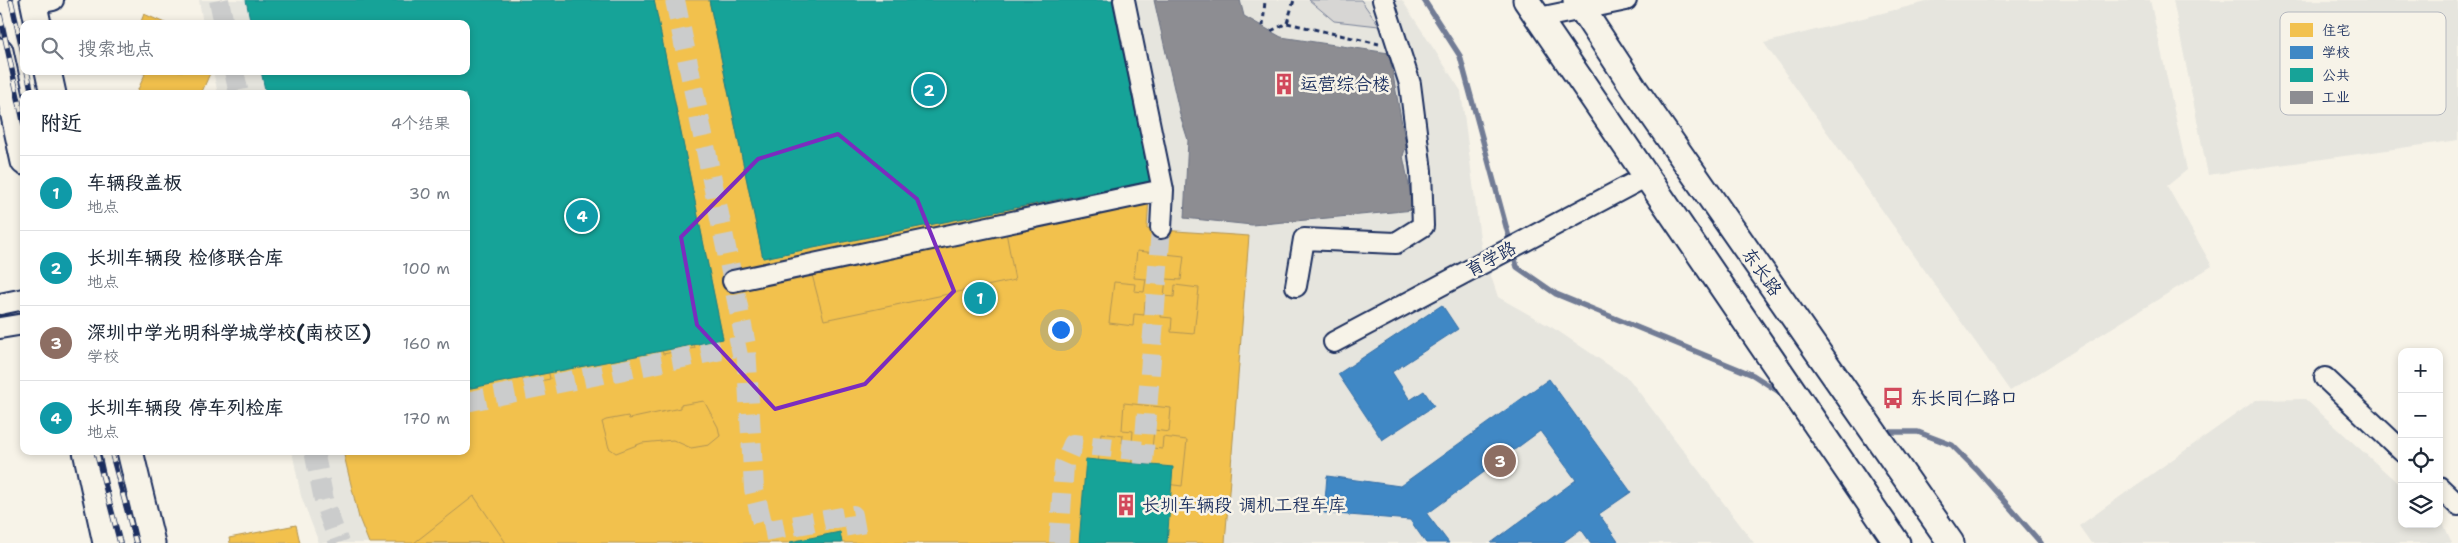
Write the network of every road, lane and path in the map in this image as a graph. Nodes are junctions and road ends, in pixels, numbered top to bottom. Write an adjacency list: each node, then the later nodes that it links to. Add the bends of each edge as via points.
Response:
1 (1124, 0): 17 (street)
2 (1265, 0): 9 (path)
3 (1294, 0): 8 (path)
4 (1383, 0): 20 (street, via 1410,84 1421,171 1423,226 1396,243 1304,239)
5 (1626, 0): 6 (street)
6 (1579, 4): 7 (street); 35 (main road, 东长路)
7 (1532, 9): 16 (main road)
8 (1287, 22): 10 (path); 11 (path)
9 (1263, 26)
10 (1271, 31)
11 (1382, 44)
12 (0, 51): 15 (main road)
13 (49, 75): 14 (main road)
14 (51, 90)
15 (20, 144)
16 (1647, 176): 25 (street, 育学路); 34 (main road)
17 (1163, 190): 18 (street); 19 (street)
18 (1161, 228)
19 (733, 280)
20 (1296, 286)
21 (20, 300): 22 (street)
22 (0, 304)
23 (20, 325): 24 (street)
24 (0, 328)
25 (1334, 342)
26 (2325, 378): 27 (street)
27 (2398, 447)
28 (87, 455): 32 (main road)
29 (131, 455): 33 (main road)
30 (2443, 491): 31 (street)
31 (2458, 505)
32 (106, 543)
33 (152, 543)
34 (1897, 543)
35 (1951, 543)

